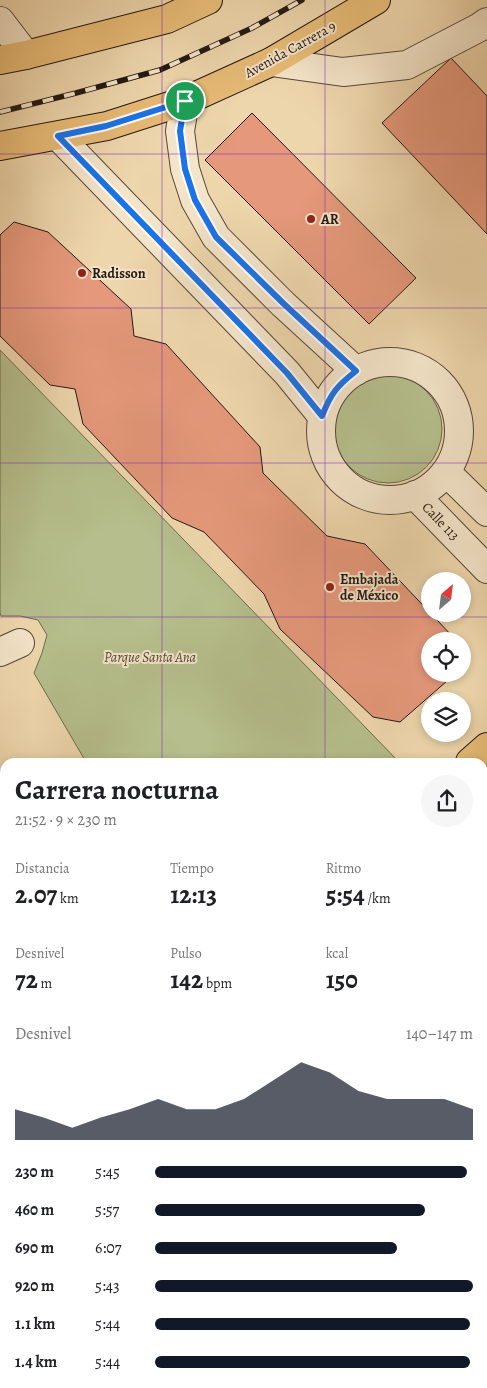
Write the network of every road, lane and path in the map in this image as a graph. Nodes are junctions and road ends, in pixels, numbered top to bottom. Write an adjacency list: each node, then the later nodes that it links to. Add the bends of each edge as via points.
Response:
1 (208, 0): 5 (main road, via 167,19)
2 (376, 0): 6 (main road, Avenida Carrera 9)
3 (0, 21): 5 (street)
4 (487, 22): 6 (street, via 407,65 343,72)
5 (13, 57)
6 (271, 62): 7 (main road, Avenida Carrera 9)
7 (185, 101): 8 (main road, Avenida Carrera 9, via 106,126); 10 (street, via 180,131 185,169 195,200 216,237)
8 (58, 136): 9 (main road, Avenida Carrera 9); 11 (street, via 287,373)
9 (0, 146)
10 (356, 371): 11 (street, via 335,390); 12 (street, via 375,364 395,362 415,367 446,391 455,409 459,431 456,452)
11 (322, 416): 13 (street, via 321,436 325,455 347,485 380,499 398,500)
12 (446, 472): 13 (street); 14 (street)
13 (415, 496): 15 (street, Calle 113)
14 (487, 512)
15 (487, 569)
16 (487, 747): 17 (main road)
17 (475, 758)

